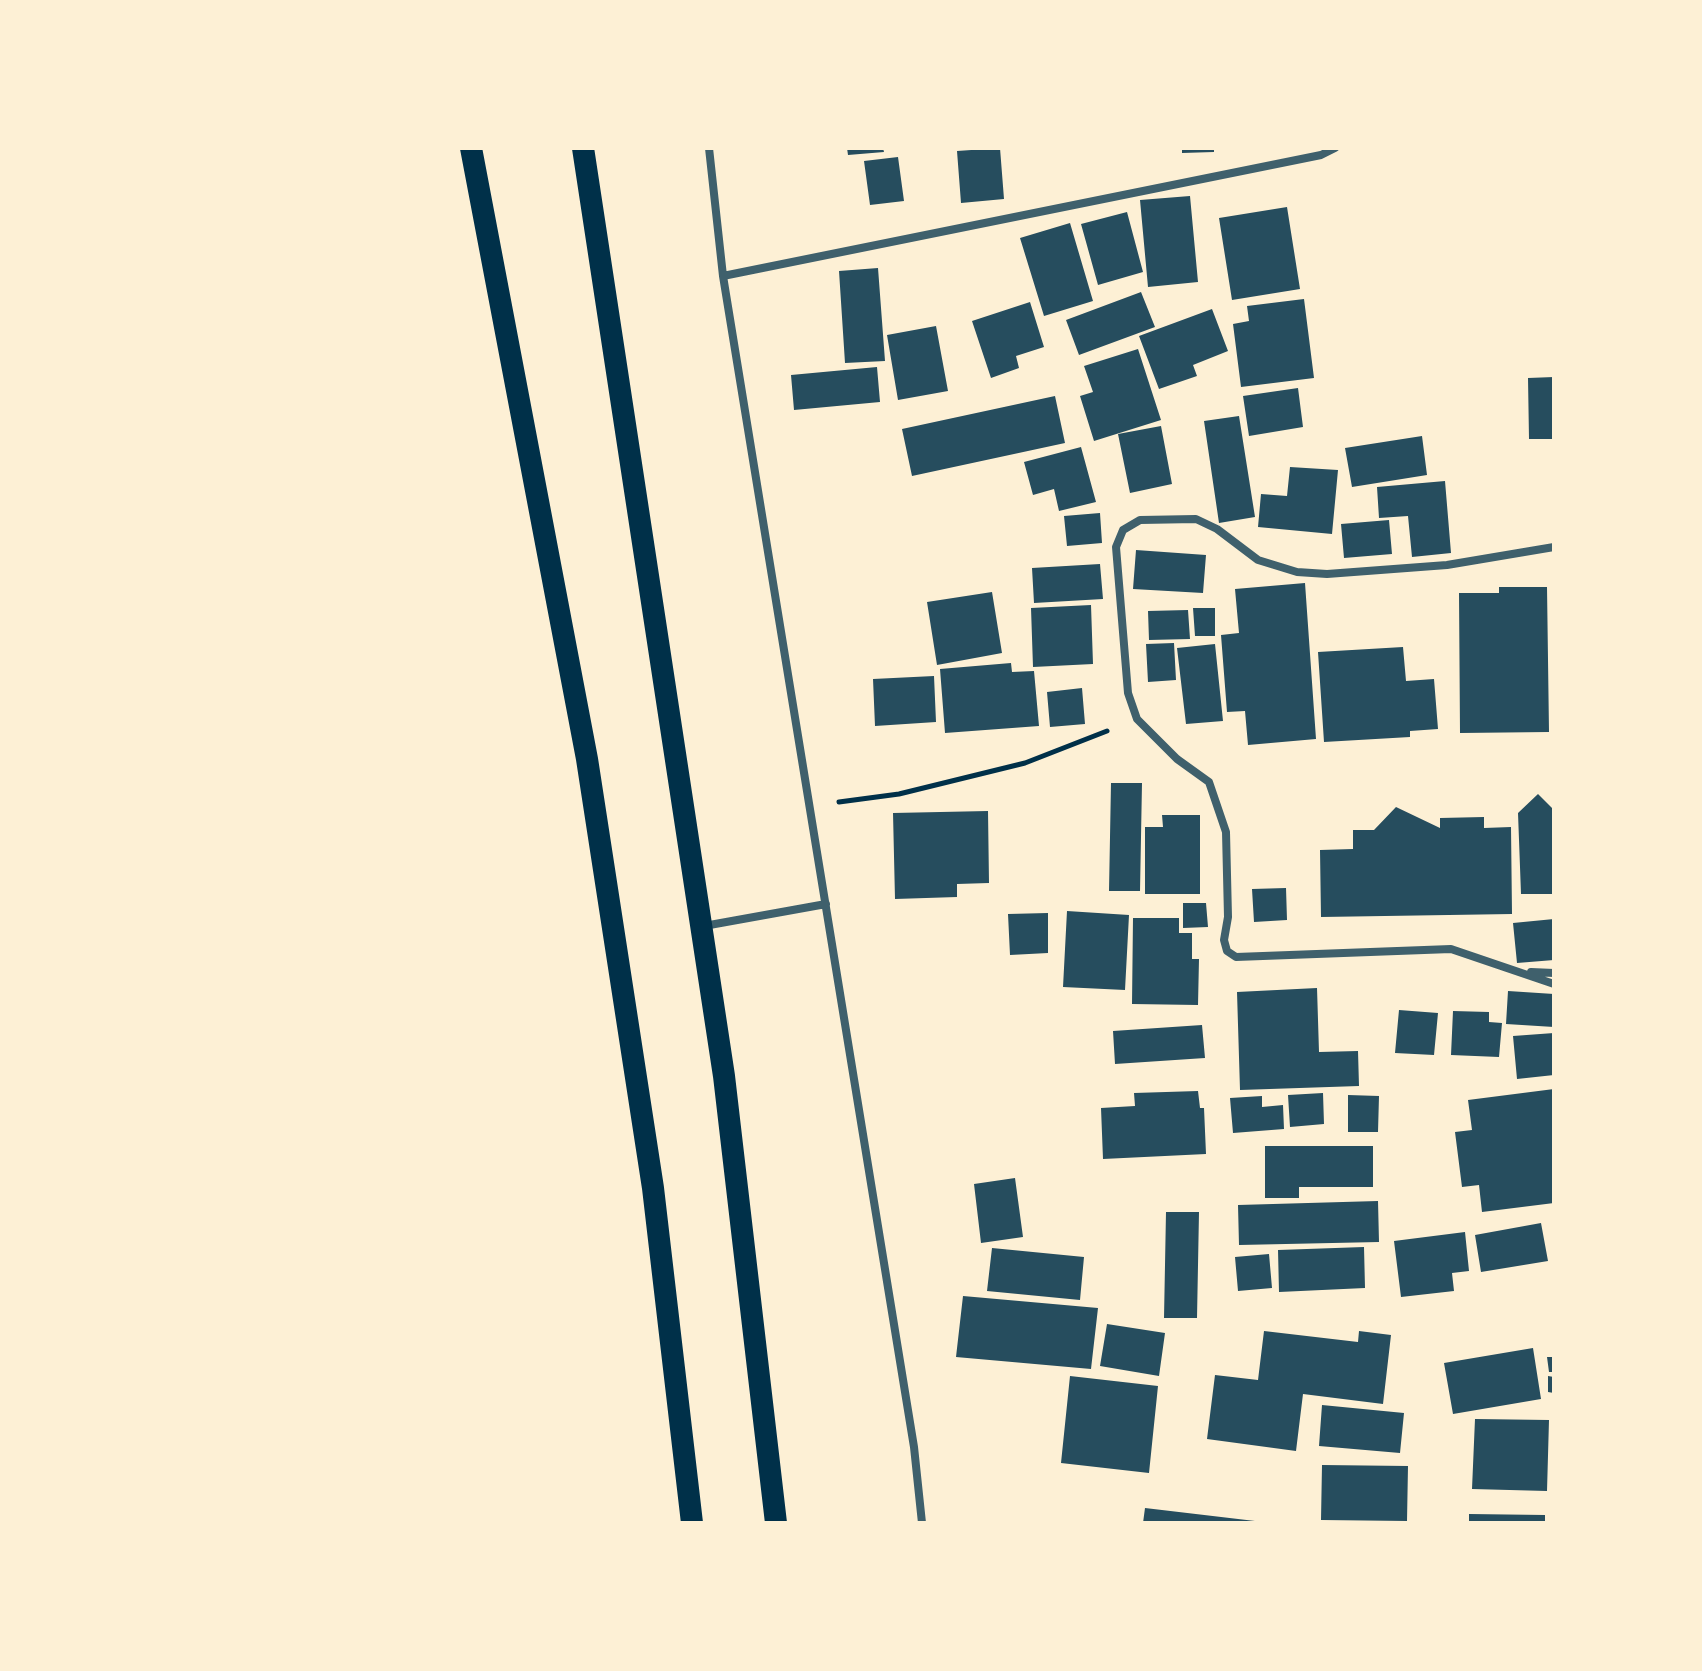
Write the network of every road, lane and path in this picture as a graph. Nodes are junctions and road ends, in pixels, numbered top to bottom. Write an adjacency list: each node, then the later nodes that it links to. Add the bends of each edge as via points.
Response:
1 (471, 148): 14 (highway, via 587,759 653,1188)
2 (583, 148): 10 (highway)
3 (709, 148): 5 (street)
4 (1335, 148): 5 (street)
5 (723, 276): 8 (street)
6 (1554, 547): 7 (street, via 1447,565 1327,574 1297,572 1258,560 1196,519 1140,520 1123,530 1116,547 1128,693)
7 (1137, 719): 8 (path, via 1025,763 899,794); 11 (street, via 1209,782 1226,832 1224,940 1236,957 1451,949)
8 (810, 806): 9 (street)
9 (826, 904): 10 (street); 16 (street)
10 (702, 927): 15 (highway)
11 (1522, 971): 12 (street); 13 (street)
12 (1554, 973)
13 (1554, 984)
14 (692, 1523)
15 (776, 1523)
16 (922, 1523)

